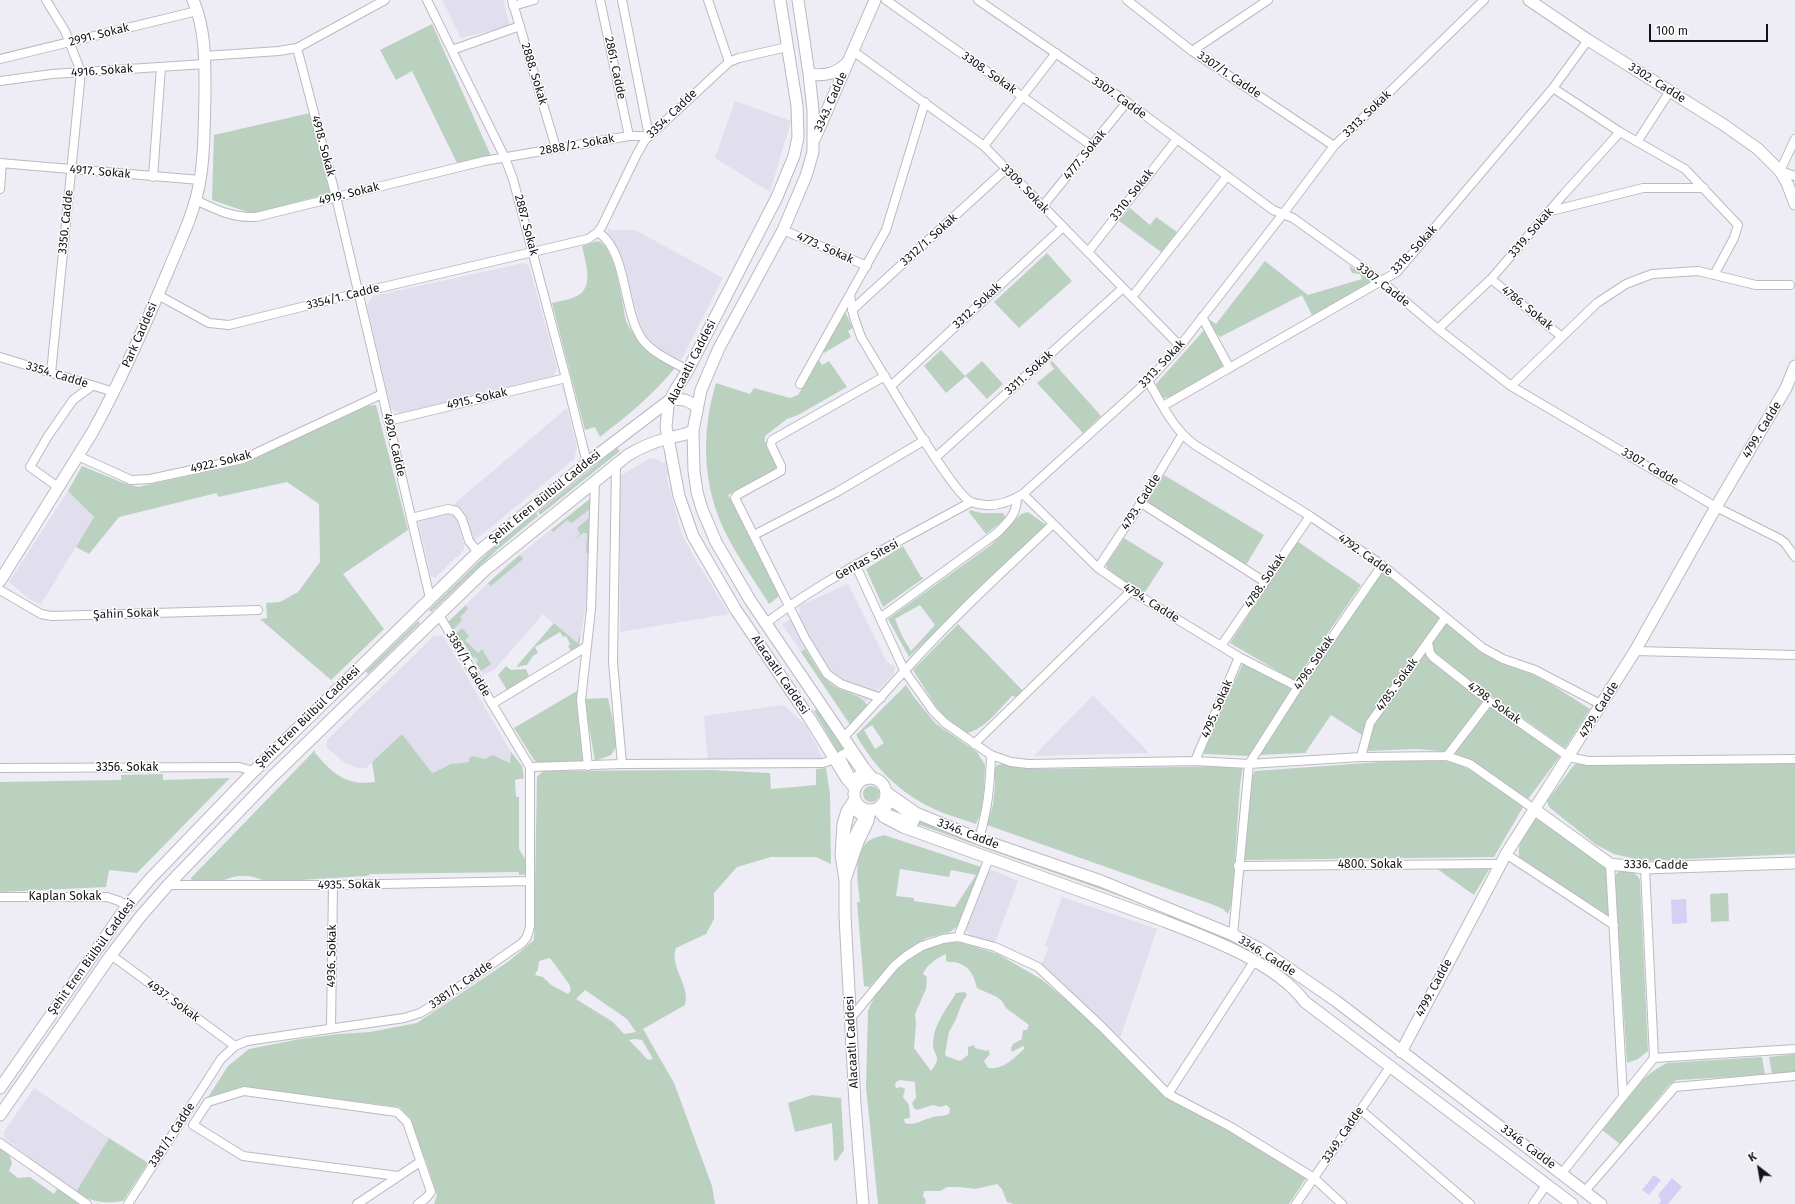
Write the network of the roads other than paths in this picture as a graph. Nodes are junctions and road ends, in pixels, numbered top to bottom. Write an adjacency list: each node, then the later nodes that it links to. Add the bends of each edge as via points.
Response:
1 (46, 0): 22 (street, via 62,24)
2 (193, 0): 19 (main road, Park Caddesi)
3 (385, 0): 24 (street, 4916. Sokak)
4 (427, 0): 25 (street, 2887. Sokak)
5 (534, 0): 18 (street)
6 (600, 0): 42 (street, 2861. Cadde)
7 (622, 0): 43 (street, 2861. Cadde)
8 (708, 0): 31 (street)
9 (780, 0): 23 (main road, Alacaatlı Caddesi)
10 (798, 0): 34 (main road, Alacaatlı Caddesi)
11 (875, 0): 28 (main road, 3343. Cadde)
12 (886, 0): 38 (street, 3308. Sokak)
13 (978, 0): 27 (street, 3307. Cadde)
14 (1127, 0): 26 (street, 3307/1. Cadde)
15 (1268, 0): 26 (street)
16 (1484, 0): 50 (street, 3313. Sokak)
17 (1529, 0): 21 (main road, 3302. Cadde)
18 (512, 3): 20 (street, 2888. Sokak)
19 (197, 11): 22 (street, 2991. Sokak); 30 (main road, Park Caddesi, via 202,28)
20 (520, 26): 25 (street); 51 (street, 2888. Sokak)
21 (1588, 40): 36 (street, 3318. Sokak); 37 (main road, 3302. Cadde)
22 (70, 43): 29 (street, 2991. Sokak); 33 (street)
23 (787, 47): 31 (street, 3354. Cadde); 92 (main road, Alacaatlı Caddesi, via 798,117 794,156 776,197)
24 (297, 48): 30 (street, 4916. Sokak); 63 (street, 4918. Sokak)
25 (452, 50): 52 (street, 2887. Sokak)
26 (1192, 50): 50 (street, 3307/1. Cadde)
27 (1056, 53): 38 (street); 40 (street, 3307. Cadde)
28 (851, 56): 34 (main road, 3343. Cadde, via 841,69 830,74); 39 (street, 3309. Sokak); 46 (main road, 3343. Cadde)
29 (0, 60)
30 (205, 60): 32 (street, 4916. Sokak); 60 (main road, Park Caddesi)
31 (729, 62): 43 (street, 3354. Cadde)
32 (161, 67): 33 (street, 4916. Sokak); 59 (street)
33 (82, 72): 35 (street, 4916. Sokak); 55 (street, 3350. Cadde)
34 (809, 74): 46 (main road, Alacaatlı Caddesi)
35 (0, 81)
36 (1553, 88): 41 (street); 77 (street, 3318. Sokak, via 1397,272)
37 (1670, 91): 47 (street); 56 (main road, 3302. Cadde, via 1742,137 1770,159)
38 (1023, 96): 48 (street); 49 (street, 3308. Sokak)
39 (925, 102): 48 (street, 3309. Sokak); 74 (street, via 886,230)
40 (1127, 102): 44 (street, 3307. Cadde); 49 (street, 4777. Sokak)
41 (1620, 132): 47 (street); 67 (street, 3319. Sokak)
42 (629, 136): 43 (street, 2888/2. Sokak); 51 (street, 2888/2. Sokak)
43 (649, 136): 71 (street, 3354. Cadde, via 637,154)
44 (1177, 139): 57 (street, 3307. Cadde); 73 (street, 3310. Sokak)
45 (1795, 139): 56 (street)
46 (814, 142): 70 (main road, Alacaatlı Caddesi, via 806,176)
47 (1637, 142): 61 (street, via 1685,169)
48 (984, 146): 54 (street, 3309. Sokak)
49 (1092, 146): 66 (street, 4777. Sokak)
50 (1334, 146): 68 (street, 3313. Sokak)
51 (556, 148): 52 (street, 2888/2. Sokak)
52 (505, 158): 63 (street, 4919. Sokak); 72 (street, 2887. Sokak, via 516,187)
53 (1, 163): 55 (street, 4917. Sokak); 62 (street)
54 (1006, 169): 66 (street, 3309. Sokak); 84 (street, 3312/1. Sokak)
55 (71, 170): 59 (street, 4917. Sokak); 93 (street, 3350. Cadde)
56 (1780, 171): 58 (street); 65 (main road)
57 (1227, 176): 68 (street, 3307. Cadde, via 1273,210); 83 (street)
58 (1795, 176)
59 (153, 177): 60 (street, 4917. Sokak)
60 (200, 180): 64 (main road, Park Caddesi)
61 (1704, 188): 67 (street, via 1643,188); 75 (street, via 1738,224 1734,238)
62 (0, 189)
63 (336, 197): 64 (street, 4919. Sokak, via 256,217 225,214); 80 (street, 4918. Sokak)
64 (196, 200): 81 (main road, Park Caddesi)
65 (1795, 204)
66 (1042, 207): 69 (street, 3309. Sokak)
67 (1551, 211): 76 (street, 3319. Sokak)
68 (1284, 214): 77 (street, 3307. Cadde); 85 (street, 3313. Sokak)
69 (1063, 227): 73 (street, 3309. Sokak); 99 (street, 3312. Sokak)
70 (783, 230): 74 (street, 4773. Sokak); 105 (main road, Alacaatlı Caddesi, via 719,348)
71 (598, 232): 72 (street, via 588,239); 92 (street, via 614,250 632,314 642,339 655,351)
72 (533, 252): 80 (street, 3354/1. Cadde); 95 (street, 2887. Sokak)
73 (1088, 252): 79 (street, 3309. Sokak)
74 (867, 266): 82 (street)
75 (1714, 274): 78 (street, via 1756,284); 87 (street, via 1698,271 1652,274 1626,284 1597,303)
76 (1491, 279): 86 (street, 3319. Sokak); 87 (street, 4786. Sokak)
77 (1381, 281): 86 (street, 3307. Cadde); 91 (street, 3318. Sokak)
78 (1790, 285)
79 (1123, 288): 83 (street, 3309. Sokak); 113 (street, 3311. Sokak)
80 (358, 293): 81 (street, 3354/1. Cadde, via 224,325 209,323); 103 (street, 4920. Cadde)
81 (158, 294): 102 (main road, Park Caddesi)
82 (850, 296): 84 (street); 97 (street)
83 (1132, 297): 88 (street, 3309. Sokak)
84 (852, 310): 94 (street, via 861,337)
85 (1202, 318): 88 (street, 3313. Sokak); 91 (street)
86 (1438, 329): 100 (street, 3307. Cadde)
87 (1562, 337): 100 (street)
88 (1180, 346): 96 (street, 3313. Sokak)
89 (0, 357): 93 (street, 3354. Cadde)
90 (1795, 366): 101 (main road, 4799. Cadde)
91 (1229, 367): 106 (street, 3318. Sokak)
92 (688, 370): 104 (main road, Alacaatlı Caddesi)
93 (51, 373): 98 (street, 3354. Cadde)
94 (886, 376): 99 (street); 125 (street, via 770,442 781,466 780,471 735,496)
95 (566, 378): 107 (street, 4915. Sokak); 115 (street, 2887. Sokak)
96 (1148, 381): 106 (street, 4792. Cadde); 118 (street, 3313. Sokak)
97 (800, 384)
98 (92, 386): 102 (street, 3354. Cadde); 117 (street, via 73,400 30,467)
99 (891, 386): 111 (street)
100 (1511, 386): 121 (street, 3307. Cadde)
101 (1791, 388): 121 (main road, 4799. Cadde)
102 (114, 392): 112 (main road, Park Caddesi)
103 (382, 394): 107 (street, 4920. Cadde); 112 (street, 4922. Sokak, via 243,459 157,477 131,480)
104 (671, 399): 105 (main road, via 685,400); 110 (main road, Alacaatlı Caddesi, via 666,417); 115 (main road, Şehit Eren Bülbül Caddesi)
105 (696, 406): 108 (main road, Alacaatlı Caddesi)
106 (1163, 406): 109 (street, 4792. Cadde)
107 (388, 421): 123 (street, 4920. Cadde)
108 (693, 431): 110 (main road, Şehit Eren Bülbül Caddesi); 141 (main road, Alacaatlı Caddesi, via 697,492 708,527)
109 (1182, 435): 120 (street, 4793. Cadde); 122 (street, 4792. Cadde)
110 (667, 438): 114 (main road, Şehit Eren Bülbül Caddesi, via 638,449); 162 (main road, Alacaatlı Caddesi, via 679,496 699,549 736,610)
111 (925, 440): 113 (street); 125 (street, via 837,492)
112 (78, 456): 117 (main road, Park Caddesi)
113 (936, 458): 119 (street, via 964,498)
114 (616, 463): 116 (main road, Şehit Eren Bülbül Caddesi); 165 (street, via 613,662)
115 (587, 464): 126 (main road, Şehit Eren Bülbül Caddesi)
116 (595, 480): 138 (main road, Şehit Eren Bülbül Caddesi, via 499,558); 144 (street, via 591,609)
117 (58, 487): 131 (main road, Park Caddesi)
118 (1020, 496): 119 (street, 3313. Sokak, via 1003,505 988,506); 124 (street, 4794. Cadde); 139 (street, via 1016,511 997,533)
119 (971, 502): 129 (street, Gentas Sitesi)
120 (1141, 503): 130 (street, 4793. Cadde); 132 (street)
121 (1716, 507): 127 (street, 3307. Cadde, via 1780,539 1786,543); 145 (main road, 4799. Cadde)
122 (1310, 516): 128 (street, 4792. Cadde); 132 (street, 4788. Sokak)
123 (411, 518): 126 (street, via 448,509 456,511 462,519 469,541); 135 (street, 4920. Cadde)
124 (1054, 524): 130 (street, 4794. Cadde); 148 (street, via 955,617)
125 (754, 535): 136 (street)
126 (478, 552): 135 (main road, Şehit Eren Bülbül Caddesi)
127 (1795, 557)
128 (1382, 565): 140 (street, 4792. Cadde); 150 (street, 4796. Sokak)
129 (856, 566): 136 (street, Gentas Sitesi); 139 (street)
130 (1098, 568): 134 (street, 4794. Cadde)
131 (0, 581)
132 (1265, 582): 143 (street, 4788. Sokak)
133 (0, 590): 137 (street, Şahin Sokak, via 41,614 52,616)
134 (1131, 591): 143 (street, 4794. Cadde); 157 (street)
135 (430, 598): 149 (main road, Şehit Eren Bülbül Caddesi)
136 (790, 605): 141 (street, Gentas Sitesi); 152 (street, via 805,638 827,674 841,684)
137 (258, 610)
138 (439, 615): 151 (main road, Şehit Eren Bülbül Caddesi); 154 (street, 3381/1. Cadde)
139 (880, 618): 148 (street)
140 (1445, 618): 142 (street, 4785. Sokak); 155 (street, 4792. Cadde, via 1483,648 1503,659 1535,670)
141 (766, 623): 156 (main road, Alacaatlı Caddesi)
142 (1428, 642): 153 (street, 4798. Sokak, via 1433,657); 160 (street, 4785. Sokak, via 1370,723)
143 (1221, 646): 147 (street, 4794. Cadde)
144 (586, 647): 154 (street); 167 (street, via 581,700)
145 (1635, 651): 146 (street); 155 (main road, 4799. Cadde)
146 (1795, 655)
147 (1239, 657): 150 (street, 4794. Cadde); 164 (street, 4795. Sokak)
148 (904, 670): 152 (street); 157 (street, via 933,711)
149 (347, 679): 151 (main road); 170 (main road, Şehit Eren Bülbül Caddesi)
150 (1298, 687): 166 (street, 4796. Sokak)
151 (359, 692): 185 (main road, Şehit Eren Bülbül Caddesi, via 272,777)
152 (881, 698): 156 (street)
153 (1489, 701): 159 (street); 161 (street, 4798. Sokak)
154 (492, 704): 168 (street, 3381/1. Cadde)
155 (1602, 705): 161 (main road, 4799. Cadde)
156 (844, 738): 171 (main road, Alacaatlı Caddesi)
157 (974, 744): 158 (street)
158 (991, 754): 164 (street, via 1011,762 1028,764); 176 (street, via 989,798)
159 (1447, 756): 160 (street); 174 (street, via 1470,764)
160 (1361, 757): 166 (street)
161 (1569, 757): 163 (street, via 1588,761); 174 (main road, 4799. Cadde)
162 (835, 759): 165 (street, via 823,763); 173 (main road, Alacaatlı Caddesi)
163 (1795, 759)
164 (1195, 761): 166 (street)
165 (622, 764): 167 (street)
166 (1249, 764): 181 (street)
167 (588, 766): 168 (street)
168 (530, 767): 184 (street, 3381/1. Cadde)
169 (0, 768): 170 (street, 3356. Sokak, via 239,767)
170 (254, 771): 188 (main road, Şehit Eren Bülbül Caddesi)
171 (872, 778): 172 (main road, via 881,782); 173 (main road, via 862,780)
172 (886, 792): 175 (main road, via 884,803); 176 (main road, 3346. Cadde, via 916,813)
173 (853, 794): 173 (street, via 863,818 850,843 847,864 844,863 844,844); 175 (main road, via 859,806); 183 (main road, Alacaatlı Caddesi, via 841,839)
174 (1534, 809): 178 (main road, 4799. Cadde); 180 (main road, 3336. Cadde)
175 (877, 810): 177 (main road, 3346. Cadde, via 894,823); 183 (main road, Alacaatlı Caddesi, via 868,821 852,856)
176 (979, 839): 191 (main road, 3346. Cadde, via 1100,881)
177 (989, 858): 192 (street); 194 (main road, 3346. Cadde, via 1196,933)
178 (1503, 859): 181 (street, 4800. Sokak); 190 (street); 199 (main road, 4799. Cadde)
179 (1795, 863): 182 (main road, 3336. Cadde)
180 (1610, 864): 182 (main road, 3336. Cadde); 190 (street)
181 (1238, 866): 191 (street)
182 (1645, 868): 200 (street)
183 (845, 880): 195 (main road, Alacaatlı Caddesi)
184 (530, 881): 186 (street, 4935. Sokak); 196 (street, 3381/1. Cadde, via 530,926 528,937 522,943 420,1013 404,1018)
185 (168, 885): 186 (street, 4935. Sokak); 189 (main road, Şehit Eren Bülbül Caddesi)
186 (333, 885): 196 (street, 4936. Sokak)
187 (0, 897): 188 (street, Kaplan Sokak, via 107,897)
188 (127, 906): 189 (main road); 203 (main road, Şehit Eren Bülbül Caddesi)
189 (140, 917): 193 (main road, Şehit Eren Bülbül Caddesi)
190 (1614, 925): 205 (street)
191 (1233, 935): 199 (main road, 3346. Cadde, via 1262,950 1316,987)
192 (958, 937): 195 (street, via 922,946 906,956 884,977); 204 (street, via 996,947 1038,968 1101,1026)
193 (111, 955): 197 (street, 4937. Sokak); 207 (main road, Şehit Eren Bülbül Caddesi)
194 (1255, 960): 201 (main road, 3346. Cadde, via 1295,989 1305,1002); 204 (street)
195 (850, 1019): 219 (main road, Alacaatlı Caddesi)
196 (331, 1028): 197 (street, 3381/1. Cadde, via 248,1041)
197 (235, 1046): 216 (street, 3381/1. Cadde, via 221,1059)
198 (1795, 1049): 200 (street)
199 (1400, 1052): 210 (main road, 3346. Cadde)
200 (1654, 1058): 205 (street)
201 (1390, 1067): 206 (street, 3349. Cadde); 213 (main road, 3346. Cadde)
202 (1795, 1076): 214 (street, via 1675,1086)
203 (0, 1088)
204 (1168, 1094): 212 (street, via 1231,1127)
205 (1623, 1096): 210 (street)
206 (1360, 1110): 212 (street, 3349. Cadde); 222 (street)
207 (0, 1115)
208 (0, 1143): 215 (street)
209 (420, 1162): 211 (street); 211 (street, via 407,1122 397,1112 244,1091 208,1102 193,1126 243,1156); 218 (street, via 431,1192)
210 (1562, 1173): 214 (main road, 3346. Cadde)
211 (398, 1176): 217 (street)
212 (1314, 1178): 220 (street, 3349. Cadde); 221 (street)
213 (1547, 1184): 223 (street); 224 (main road, 3346. Cadde)
214 (1585, 1191): 225 (main road, 3346. Cadde)
215 (87, 1204)
216 (128, 1204)
217 (357, 1204)
218 (418, 1204)
219 (863, 1204)
220 (1296, 1204)
221 (1342, 1204)
222 (1470, 1204)
223 (1533, 1204)
224 (1572, 1204)
225 (1601, 1204)

